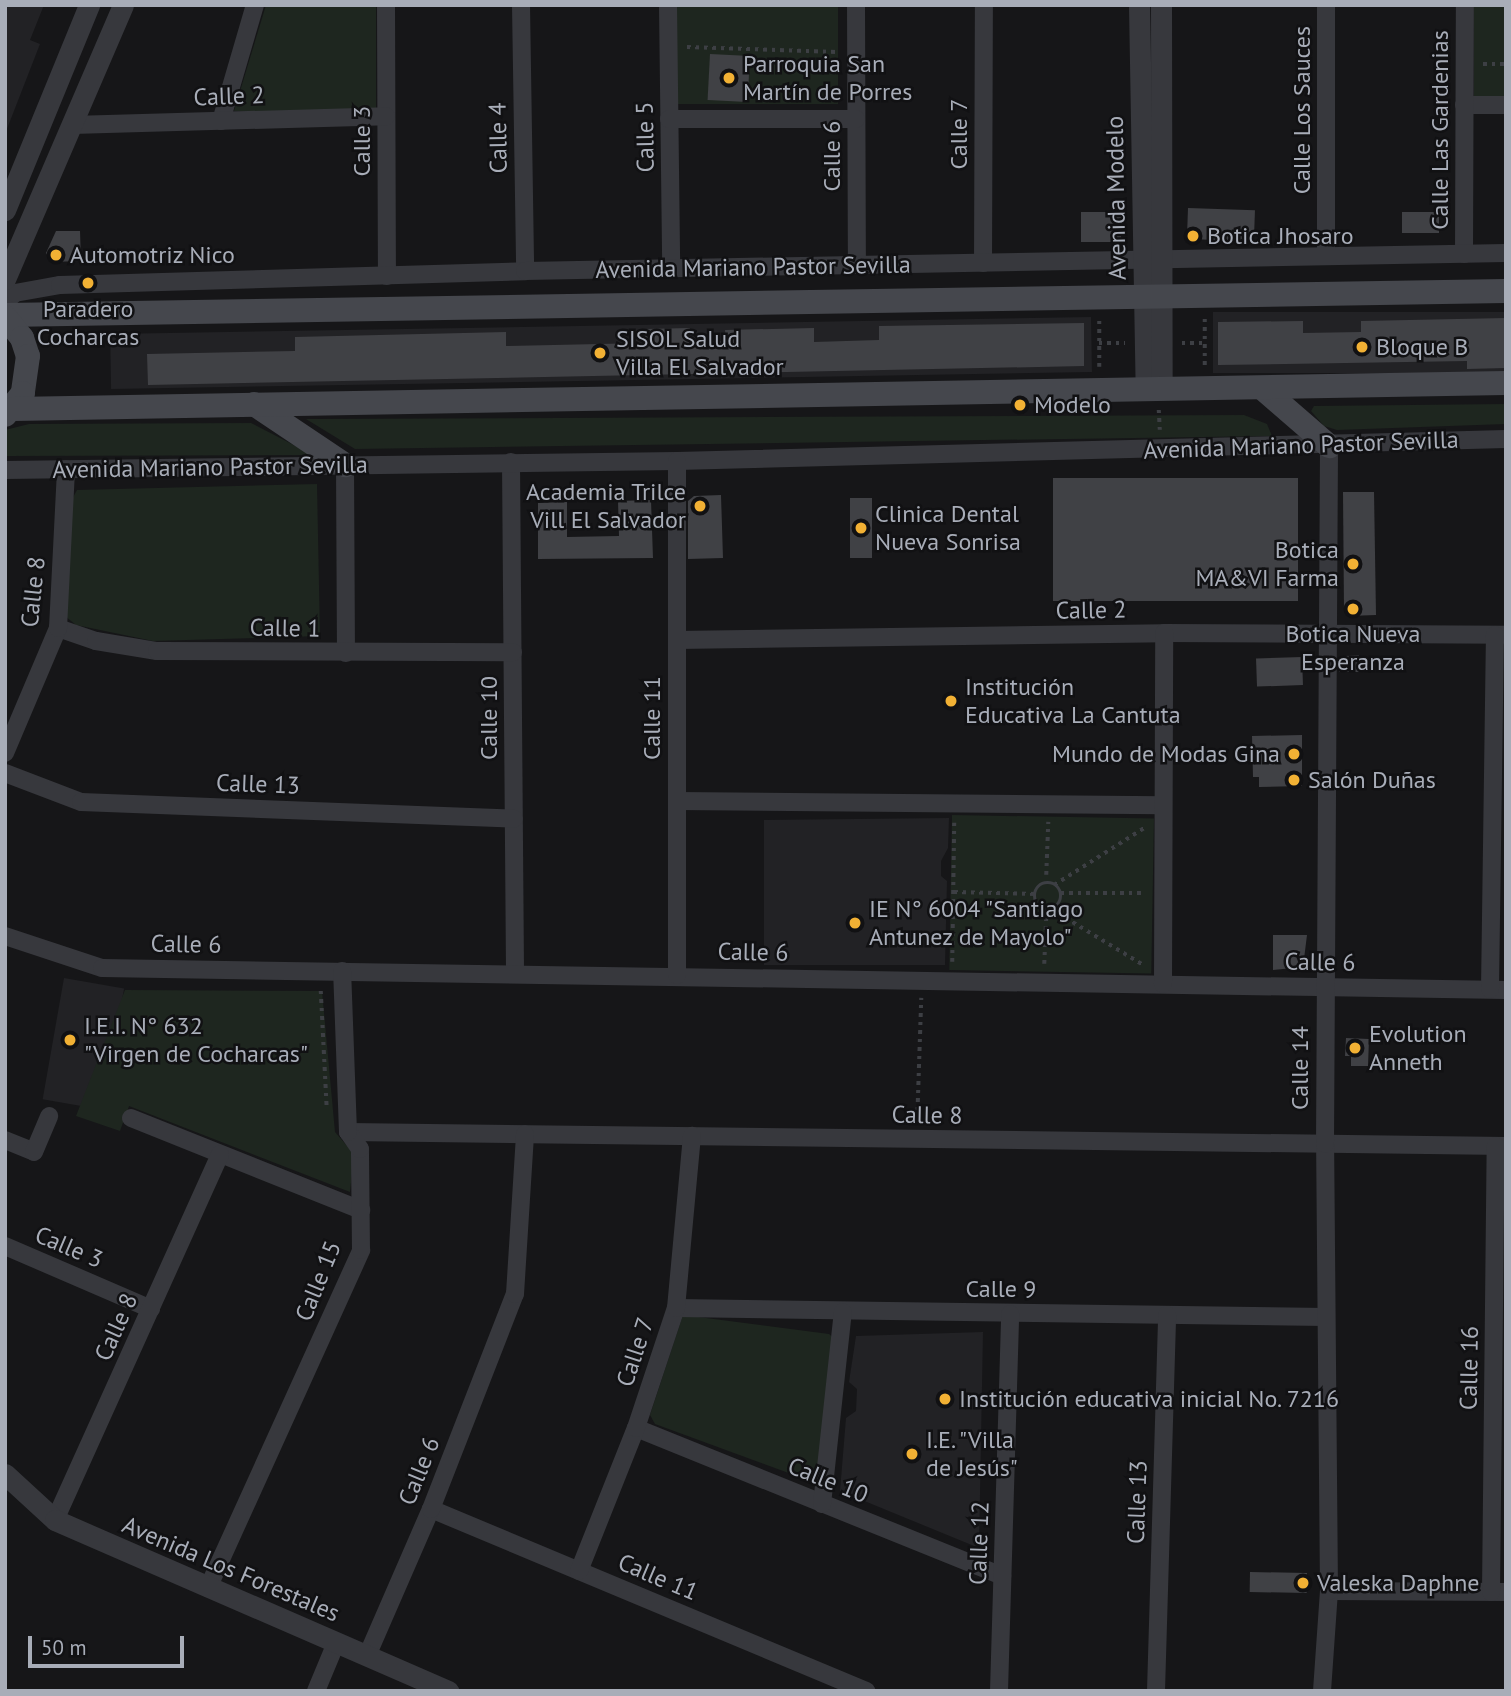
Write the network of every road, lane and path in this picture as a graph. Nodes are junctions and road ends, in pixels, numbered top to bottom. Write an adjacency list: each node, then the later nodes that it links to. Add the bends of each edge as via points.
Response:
1 (89, 5): 24 (street)
2 (123, 5): 23 (street)
3 (255, 5): 22 (street)
4 (386, 5): 19 (street, Calle 3)
5 (520, 5): 32 (street, Calle 4)
6 (668, 5): 20 (street, Calle 5)
7 (856, 5): 13 (street, Calle 6)
8 (984, 5): 29 (street, Calle 7)
9 (1139, 5): 28 (street, Avenida Modelo)
10 (1161, 5): 28 (street, Avenida Modelo)
11 (1326, 5): 27 (street, Calle Los Sauces)
12 (1465, 5): 17 (street, Calle Las Gardenias)
13 (856, 52): 14 (path, via 687,47); 21 (street, Calle 6)
14 (687, 59)
15 (1481, 64): 16 (path)
16 (1506, 64)
17 (1464, 105): 18 (street); 26 (street, Calle Las Gardenias)
18 (1506, 105)
19 (386, 116): 22 (street, Calle 2); 33 (street, Calle 3)
20 (669, 119): 21 (street); 31 (street, Calle 5)
21 (856, 119): 30 (street, Calle 6)
22 (221, 121): 23 (street, Calle 2)
23 (72, 125): 34 (street)
24 (5, 210)
25 (1506, 253): 26 (street, Avenida Mariano Pastor Sevilla)
26 (1464, 254): 27 (street, Avenida Mariano Pastor Sevilla)
27 (1326, 256): 28 (street, Avenida Mariano Pastor Sevilla)
28 (1153, 260): 29 (street, Avenida Mariano Pastor Sevilla); 37 (street, Avenida Modelo)
29 (983, 263): 30 (street, Avenida Mariano Pastor Sevilla)
30 (857, 265): 31 (street, Avenida Mariano Pastor Sevilla)
31 (671, 268): 32 (street, Avenida Mariano Pastor Sevilla)
32 (525, 271): 33 (street, Avenida Mariano Pastor Sevilla)
33 (387, 276): 39 (street, Avenida Mariano Pastor Sevilla, via 60,285 15,293)
34 (5, 279)
35 (1506, 291): 36 (main road, Avenida Mariano Pastor Sevilla)
36 (1205, 296): 37 (main road, Avenida Mariano Pastor Sevilla); 43 (path)
37 (1153, 297): 38 (main road, Avenida Mariano Pastor Sevilla); 45 (street, Avenida Modelo)
38 (1100, 298): 40 (main road, Avenida Mariano Pastor Sevilla); 44 (path)
39 (5, 302)
40 (5, 316): 47 (main road, via 22,338 28,356 23,393)
41 (1506, 383): 42 (main road)
42 (1262, 388): 43 (main road); 49 (main road)
43 (1205, 389): 45 (main road)
44 (1099, 390): 45 (main road); 46 (main road)
45 (1155, 394): 50 (path)
46 (254, 404): 47 (main road); 53 (main road)
47 (9, 412)
48 (1506, 439): 49 (street, Avenida Mariano Pastor Sevilla)
49 (1329, 446): 50 (street, Avenida Mariano Pastor Sevilla); 58 (street, Calle 14)
50 (1160, 450): 51 (street, Avenida Mariano Pastor Sevilla)
51 (677, 461): 52 (street, Avenida Mariano Pastor Sevilla); 60 (street, Calle 11)
52 (511, 462): 53 (street, Avenida Mariano Pastor Sevilla); 61 (street, Calle 10)
53 (345, 465): 54 (street, Avenida Mariano Pastor Sevilla); 62 (street)
54 (66, 469): 55 (street, Avenida Mariano Pastor Sevilla); 56 (street, Calle 8)
55 (5, 470)
56 (58, 628): 62 (street, Calle 1, via 138,649); 63 (street, Calle 8)
57 (1164, 633): 58 (street, Calle 2); 60 (street, Calle 2); 66 (street)
58 (1327, 633): 59 (street, Calle 2); 99 (street, Calle 14)
59 (1500, 635): 74 (street)
60 (677, 640): 65 (street, Calle 11)
61 (513, 652): 62 (street, Calle 1); 67 (street, Calle 10)
62 (346, 653)
63 (5, 753)
64 (5, 773): 67 (street, Calle 13, via 81,802)
65 (677, 801): 66 (street); 96 (street, Calle 11)
66 (1163, 805): 98 (street)
67 (514, 819): 95 (street, Calle 10)
68 (968, 821): 79 (path, via 954,821)
69 (1035, 822): 70 (path)
70 (1048, 822): 71 (path); 76 (path)
71 (1061, 822)
72 (1138, 823): 73 (path)
73 (1151, 823): 75 (path); 78 (path)
74 (1500, 825): 101 (street)
75 (1150, 835)
76 (1046, 875)
77 (1150, 882): 82 (path)
78 (1054, 884): 80 (path); 81 (path, via 1045,884)
79 (954, 892): 81 (path); 88 (path, via 952,965)
80 (1061, 893): 82 (path); 84 (path, via 1060,903)
81 (1036, 894): 84 (path, via 1038,904)
82 (1149, 894): 83 (path)
83 (1149, 906)
84 (1051, 909): 93 (path)
85 (1046, 917): 90 (path)
86 (5, 936): 94 (street, Calle 6, via 102,968)
87 (1149, 955): 93 (path)
88 (965, 966)
89 (1031, 966): 90 (path)
90 (1044, 966): 91 (path)
91 (1057, 967)
92 (1135, 967): 93 (path)
93 (1148, 967)
94 (342, 971): 95 (street, Calle 6); 102 (street, Calle 15)
95 (515, 973): 96 (street, Calle 6)
96 (677, 975): 97 (street, Calle 6)
97 (922, 979): 98 (street, Calle 6); 108 (path)
98 (1163, 984): 99 (street, Calle 6)
99 (1325, 986): 101 (street, Calle 6); 110 (street, Calle 14)
100 (321, 987): 102 (path, via 324,1109)
101 (1498, 989)
102 (347, 1108): 105 (street, Calle 15)
103 (49, 1116): 109 (street, via 34,1152)
104 (131, 1118): 112 (street)
105 (348, 1132): 106 (street, Calle 8); 113 (street, Calle 15, via 360,1149)
106 (525, 1134): 107 (street, Calle 8); 124 (street, Calle 6, via 515,1294)
107 (692, 1136): 108 (street, Calle 8); 115 (street, Calle 7)
108 (916, 1139): 110 (street, Calle 8)
109 (5, 1140)
110 (1325, 1144): 111 (street, Calle 8); 120 (street, Calle 14)
111 (1501, 1146): 130 (street, Calle 16)
112 (220, 1154): 113 (street); 116 (street, Calle 8)
113 (360, 1210): 128 (street, Calle 15, via 361,1250)
114 (5, 1246): 116 (street, Calle 3)
115 (676, 1308): 117 (street, Calle 9); 121 (street, Calle 7)
116 (151, 1309): 125 (street, Calle 8)
117 (843, 1312): 118 (street, Calle 9); 123 (street)
118 (1010, 1314): 119 (street, Calle 9); 127 (street, Calle 12)
119 (1167, 1315): 120 (street, Calle 9); 137 (street, Calle 13)
120 (1326, 1317): 129 (street, Calle 14)
121 (636, 1428): 123 (street, Calle 10); 126 (street, Calle 7)
122 (5, 1474): 125 (street, Avenida Los Forestales)
123 (822, 1504): 127 (street, Calle 10)
124 (431, 1509): 126 (street, Calle 11); 132 (street, Calle 6)
125 (54, 1520): 128 (street, Avenida Los Forestales)
126 (579, 1571): 135 (street, Calle 11)
127 (1002, 1576): 136 (street, Calle 12)
128 (208, 1588): 131 (street, Avenida Los Forestales)
129 (1329, 1591): 130 (street); 138 (street, Calle 14)
130 (1499, 1592)
131 (336, 1643): 132 (street, Avenida Los Forestales); 133 (street)
132 (367, 1656): 134 (street, Avenida Los Forestales)
133 (316, 1691)
134 (448, 1691)
135 (866, 1691)
136 (999, 1691)
137 (1156, 1691)
138 (1322, 1691)

